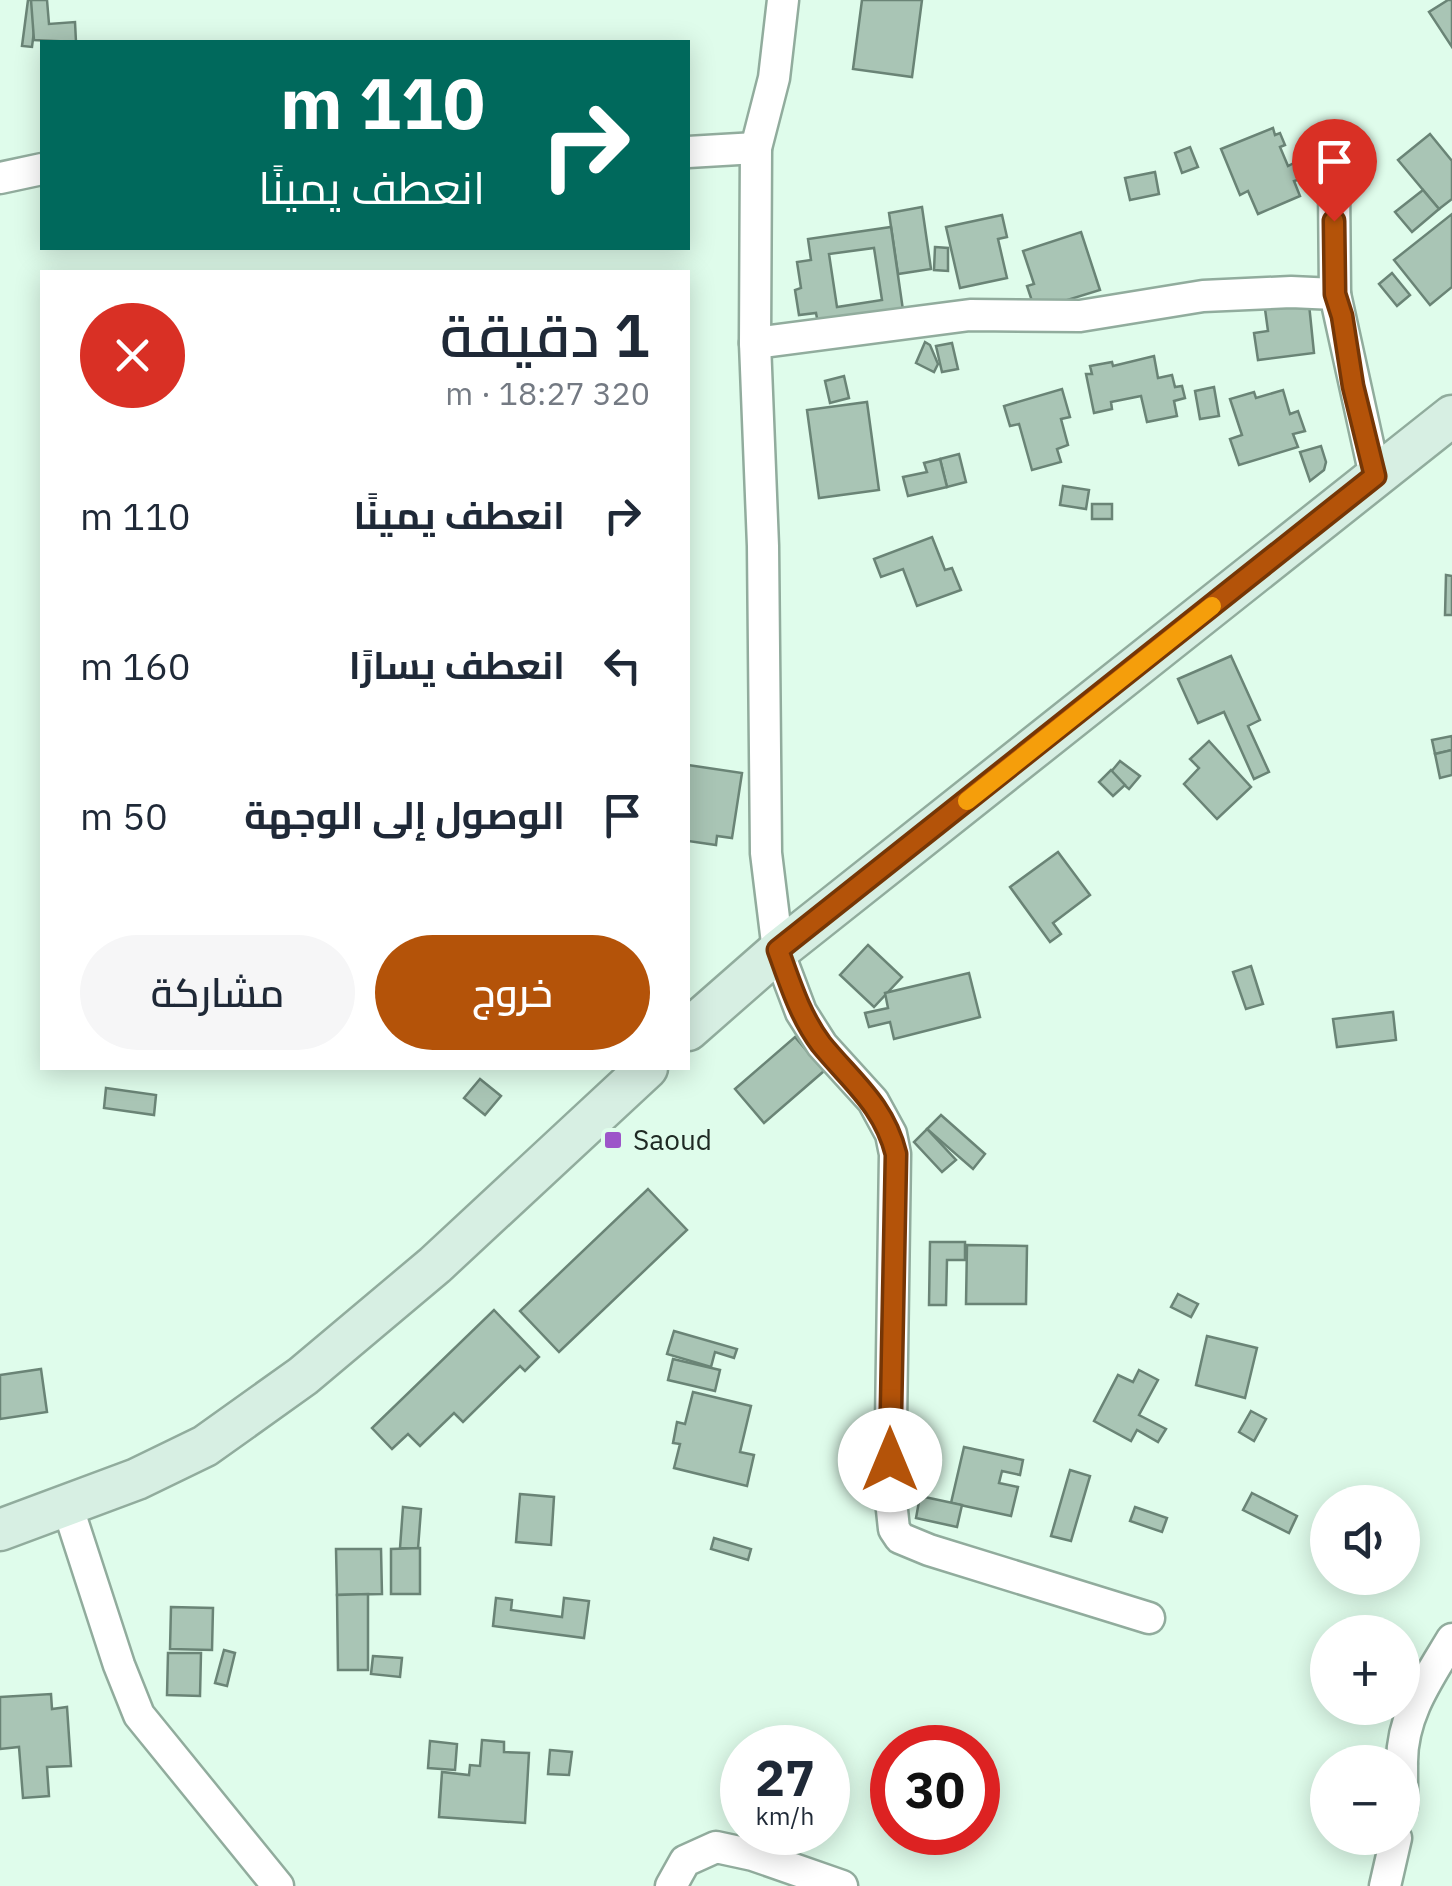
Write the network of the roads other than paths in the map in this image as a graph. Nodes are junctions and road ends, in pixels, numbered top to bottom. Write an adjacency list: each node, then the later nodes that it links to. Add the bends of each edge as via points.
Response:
1 (782, 0): 2 (street, via 774,78)
2 (756, 148): 3 (street); 8 (street)
3 (690, 152)
4 (40, 169): 5 (street)
5 (0, 178)
6 (1334, 184): 7 (street)
7 (1335, 294): 8 (street, via 1203,296 1080,316 970,315); 10 (street)
8 (754, 343): 11 (street, via 766,852)
9 (1452, 416): 10 (main road)
10 (1375, 476): 11 (main road)
11 (778, 950): 12 (main road); 16 (street, via 801,1012 873,1101 896,1154 894,1529 929,1550)
12 (690, 1028)
13 (645, 1070): 14 (main road, via 435,1265 303,1376 205,1446)
14 (68, 1508): 15 (main road); 20 (street, via 139,1715)
15 (0, 1530)
16 (1149, 1618)
17 (1452, 1639): 18 (street, via 1409,1714)
18 (1402, 1745)
19 (1392, 1855): 23 (street)
20 (278, 1886)
21 (672, 1886): 22 (street, via 684,1862 716,1848)
22 (842, 1886)
23 (1385, 1886)

